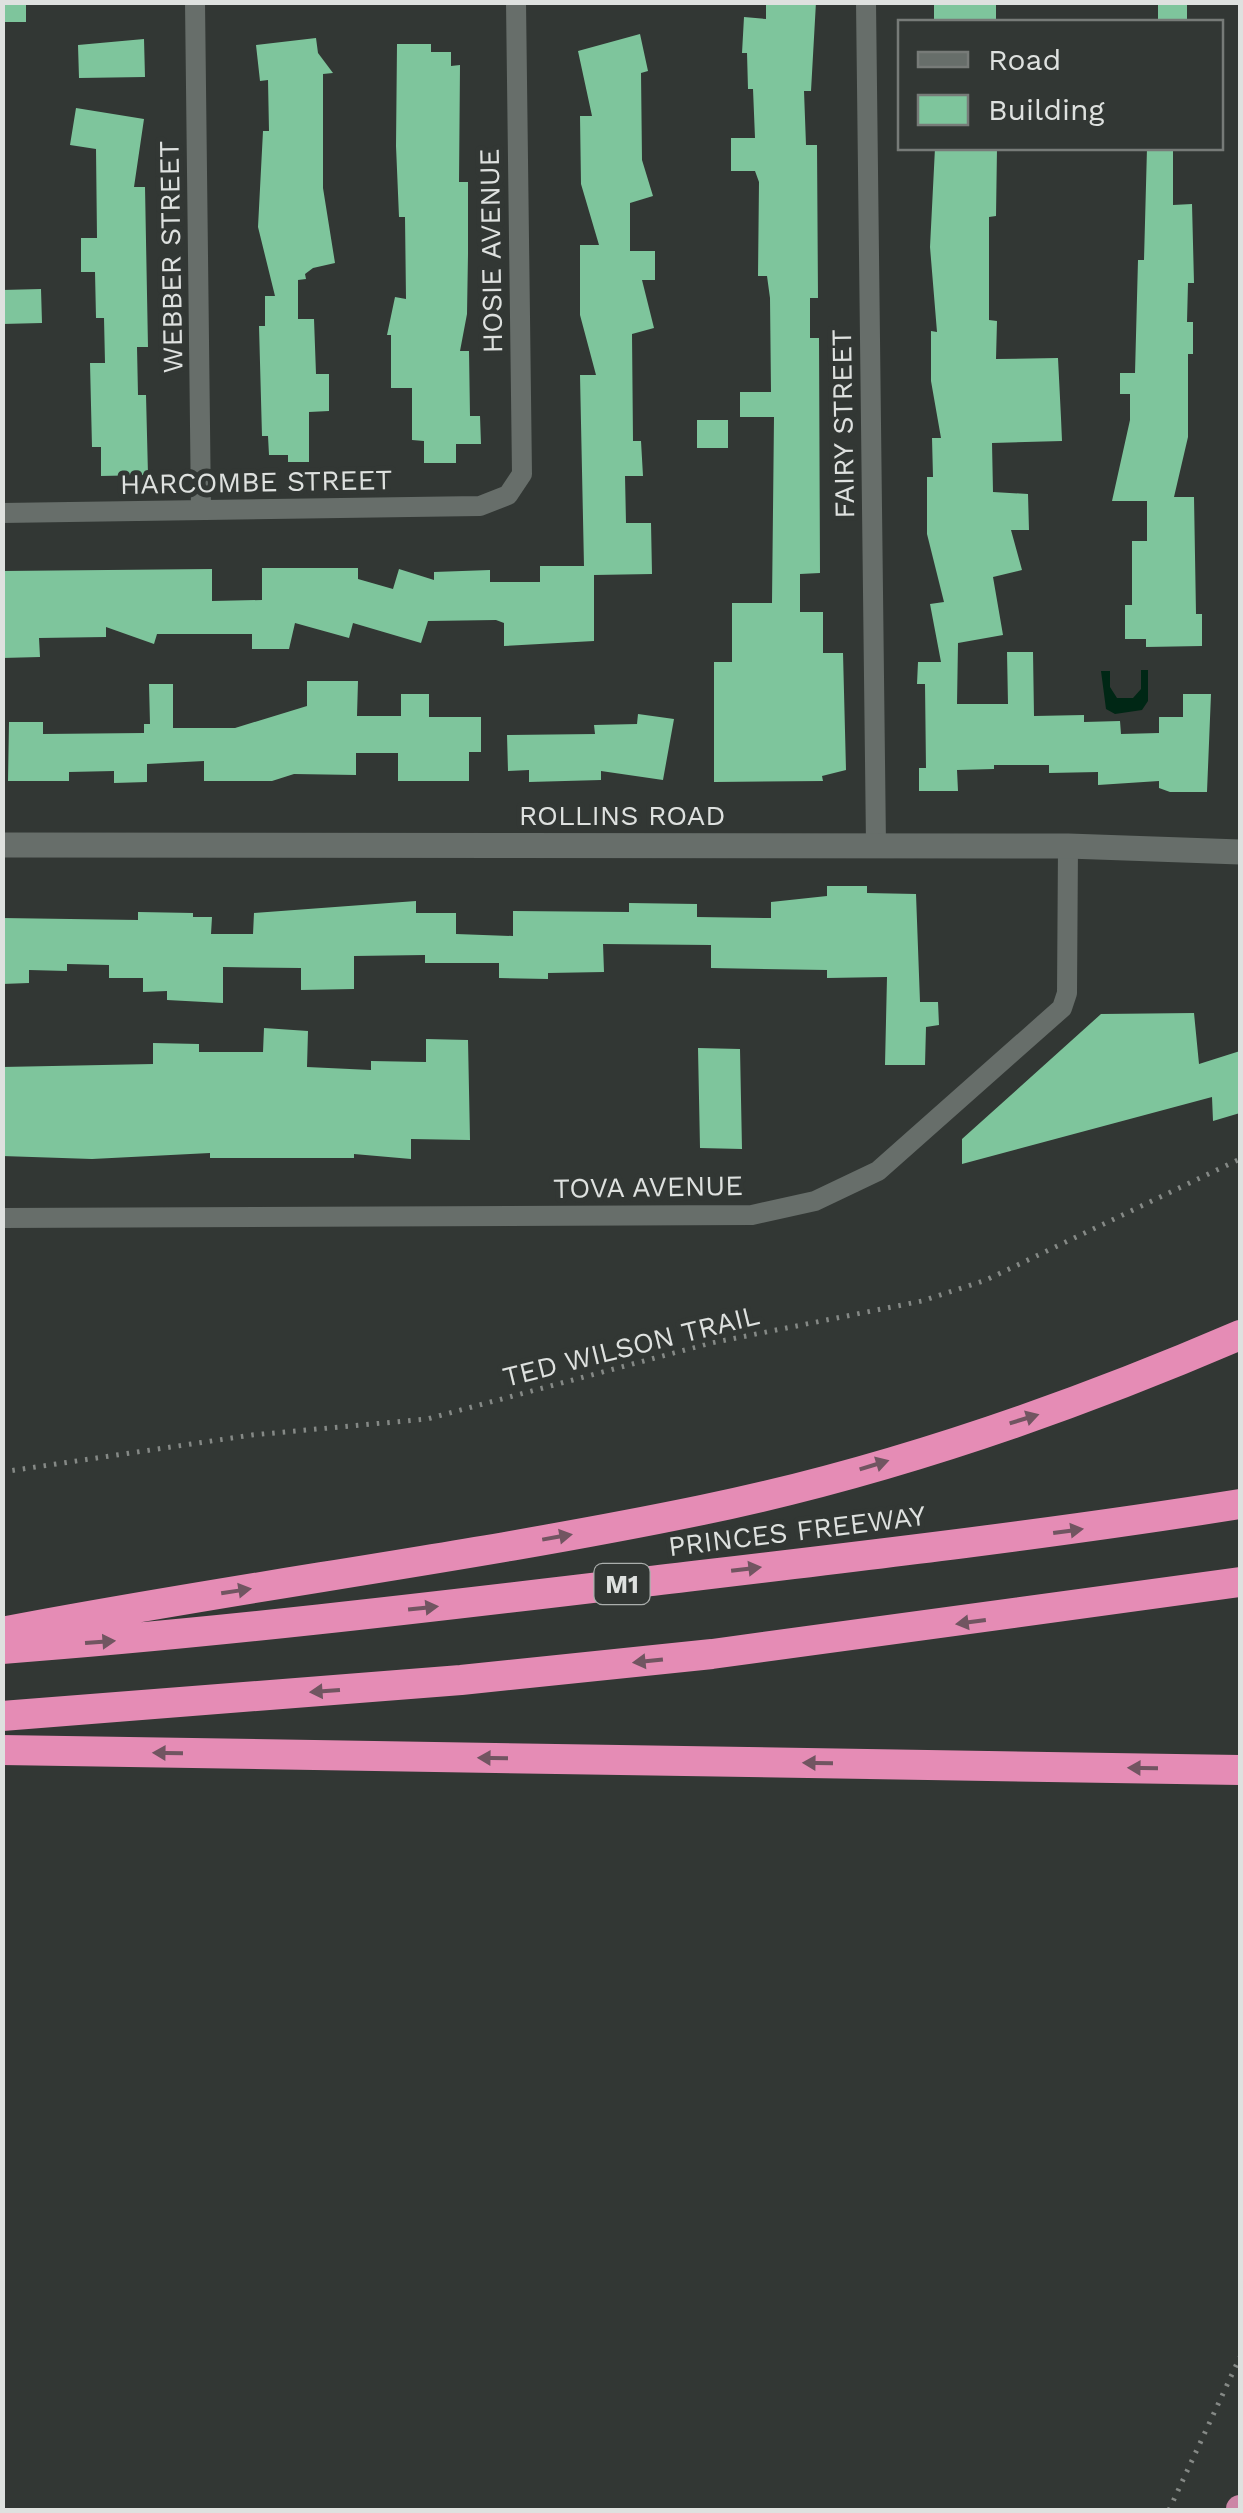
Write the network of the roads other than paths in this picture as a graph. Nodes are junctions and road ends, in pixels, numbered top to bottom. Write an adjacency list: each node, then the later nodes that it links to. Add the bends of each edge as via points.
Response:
1 (196, 2): 5 (street, WEBBER STREET)
2 (516, 2): 4 (street, HOSIE AVENUE, via 522,474)
3 (866, 2): 8 (street, FAIRY STREET)
4 (508, 495): 5 (street, HARCOMBE STREET, via 480,506)
5 (201, 510): 6 (street, HARCOMBE STREET)
6 (2, 513)
7 (2, 845): 8 (street, ROLLINS ROAD)
8 (876, 846): 9 (street, ROLLINS ROAD)
9 (1068, 846): 10 (street, ROLLINS ROAD); 11 (street, TOVA AVENUE, via 1062,1008 878,1171 815,1201 752,1215)
10 (1240, 852)
11 (2, 1218)
12 (1240, 1335): 15 (highway, one-way to 12, via 705,1510 1038,1414)
13 (1240, 1504): 16 (highway, PRINCES FREEWAY / M1, one-way to 13, via 454,1604 1066,1532)
14 (1240, 1582): 17 (highway, one-way to 17, via 712,1654)
15 (2, 1632)
16 (2, 1649)
17 (2, 1716)
18 (2, 1750): 19 (highway, one-way to 18)
19 (1240, 1770)

